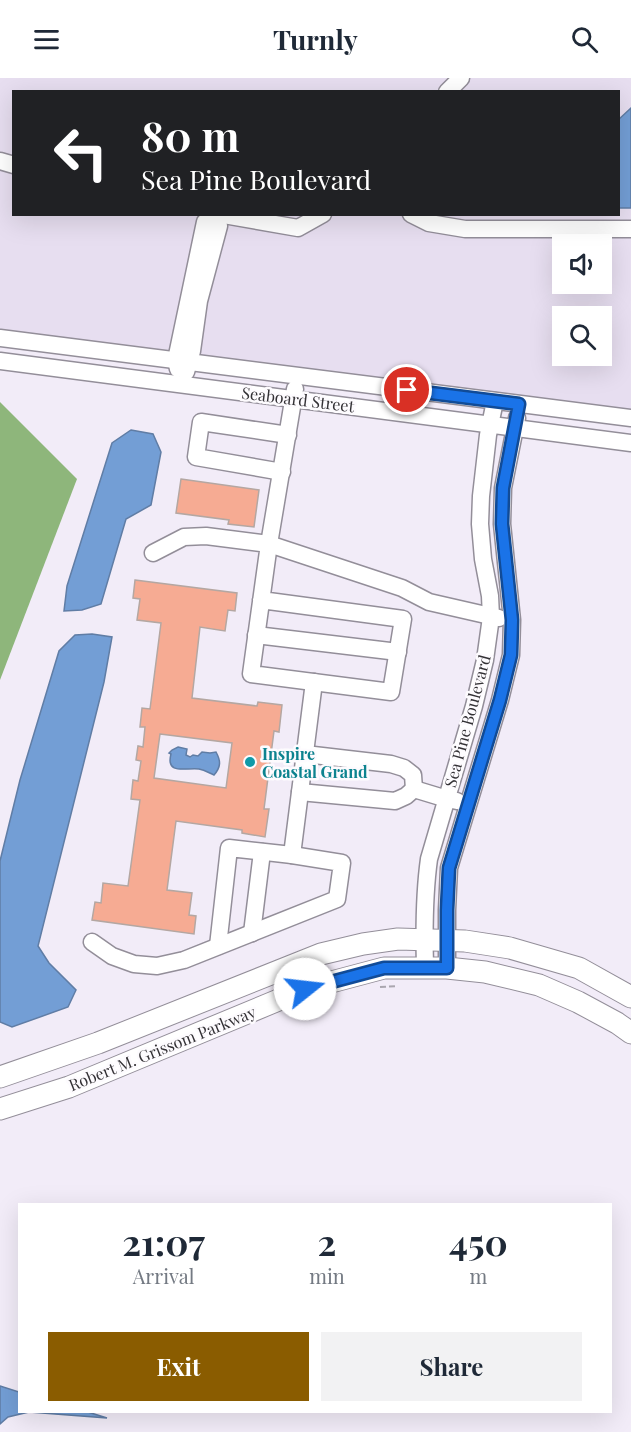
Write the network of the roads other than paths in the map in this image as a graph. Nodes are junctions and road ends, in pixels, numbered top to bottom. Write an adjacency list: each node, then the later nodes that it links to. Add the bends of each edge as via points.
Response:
1 (461, 78): 2 (street)
2 (449, 90)
3 (216, 216): 9 (street, via 219,226)
4 (228, 216): 5 (street, via 298,228)
5 (319, 216)
6 (415, 216): 7 (street, via 429,223 465,229)
7 (631, 229)
8 (0, 338): 9 (street, Seaboard Street)
9 (183, 361): 11 (street, Seaboard Street); 12 (street)
10 (0, 362): 12 (street, Seaboard Street)
11 (298, 376): 13 (street); 14 (street, Seaboard Street)
12 (182, 384): 13 (street, Seaboard Street)
13 (294, 399): 17 (street, Seaboard Street); 19 (street)
14 (495, 401): 15 (street, Seaboard Street); 17 (street, Sea Pine Boulevard)
15 (519, 404): 16 (street, Seaboard Street); 18 (street, Sea Pine Boulevard)
16 (631, 418)
17 (490, 424): 18 (street, Seaboard Street); 26 (street, Sea Pine Boulevard, via 480,524)
18 (515, 428): 20 (street, Seaboard Street); 28 (street, Sea Pine Boulevard, via 503,488 502,524)
19 (288, 435): 21 (street); 21 (street, via 201,422 196,457)
20 (631, 443)
21 (282, 472): 22 (street)
22 (269, 544): 23 (street, via 184,537); 24 (street); 25 (street)
23 (153, 553)
24 (414, 594): 26 (street, via 429,602); 27 (street)
25 (261, 600): 27 (street); 29 (street)
26 (491, 617): 28 (street); 35 (street, Sea Pine Boulevard, via 474,706)
27 (404, 619): 30 (street)
28 (512, 620): 36 (street, Sea Pine Boulevard, via 511,655)
29 (256, 636): 30 (street); 31 (street, via 251,674)
30 (398, 652): 31 (street, via 391,692)
31 (314, 682): 32 (street)
32 (305, 754): 33 (street, via 404,768 413,775); 34 (street)
33 (414, 789): 34 (street, via 395,801); 35 (street)
34 (300, 792): 38 (street)
35 (447, 799): 36 (street); 40 (street, Sea Pine Boulevard, via 429,859)
36 (470, 803): 41 (street, Sea Pine Boulevard, via 449,868)
37 (262, 852): 38 (street); 39 (street); 43 (street, via 229,848)
38 (292, 855): 39 (street, via 342,862 338,898)
39 (252, 933): 43 (street)
40 (424, 939): 41 (main road, Robert M. Grissom Parkway); 44 (street, Sea Pine Boulevard); 48 (main road, Robert M. Grissom Parkway, via 363,944 321,954 98,1043)
41 (447, 940): 45 (street, Sea Pine Boulevard); 46 (main road, Robert M. Grissom Parkway, via 510,948 579,968)
42 (92, 942): 43 (street, via 112,956 134,964 157,966)
43 (218, 946)
44 (425, 968): 45 (main road, Robert M. Grissom Parkway); 49 (main road, Robert M. Grissom Parkway, via 384,968 305,989 69,1087)
45 (447, 968): 47 (main road, Robert M. Grissom Parkway, via 485,972 539,986 578,1002)
46 (631, 997)
47 (631, 1034)
48 (0, 1077)
49 (0, 1109)

